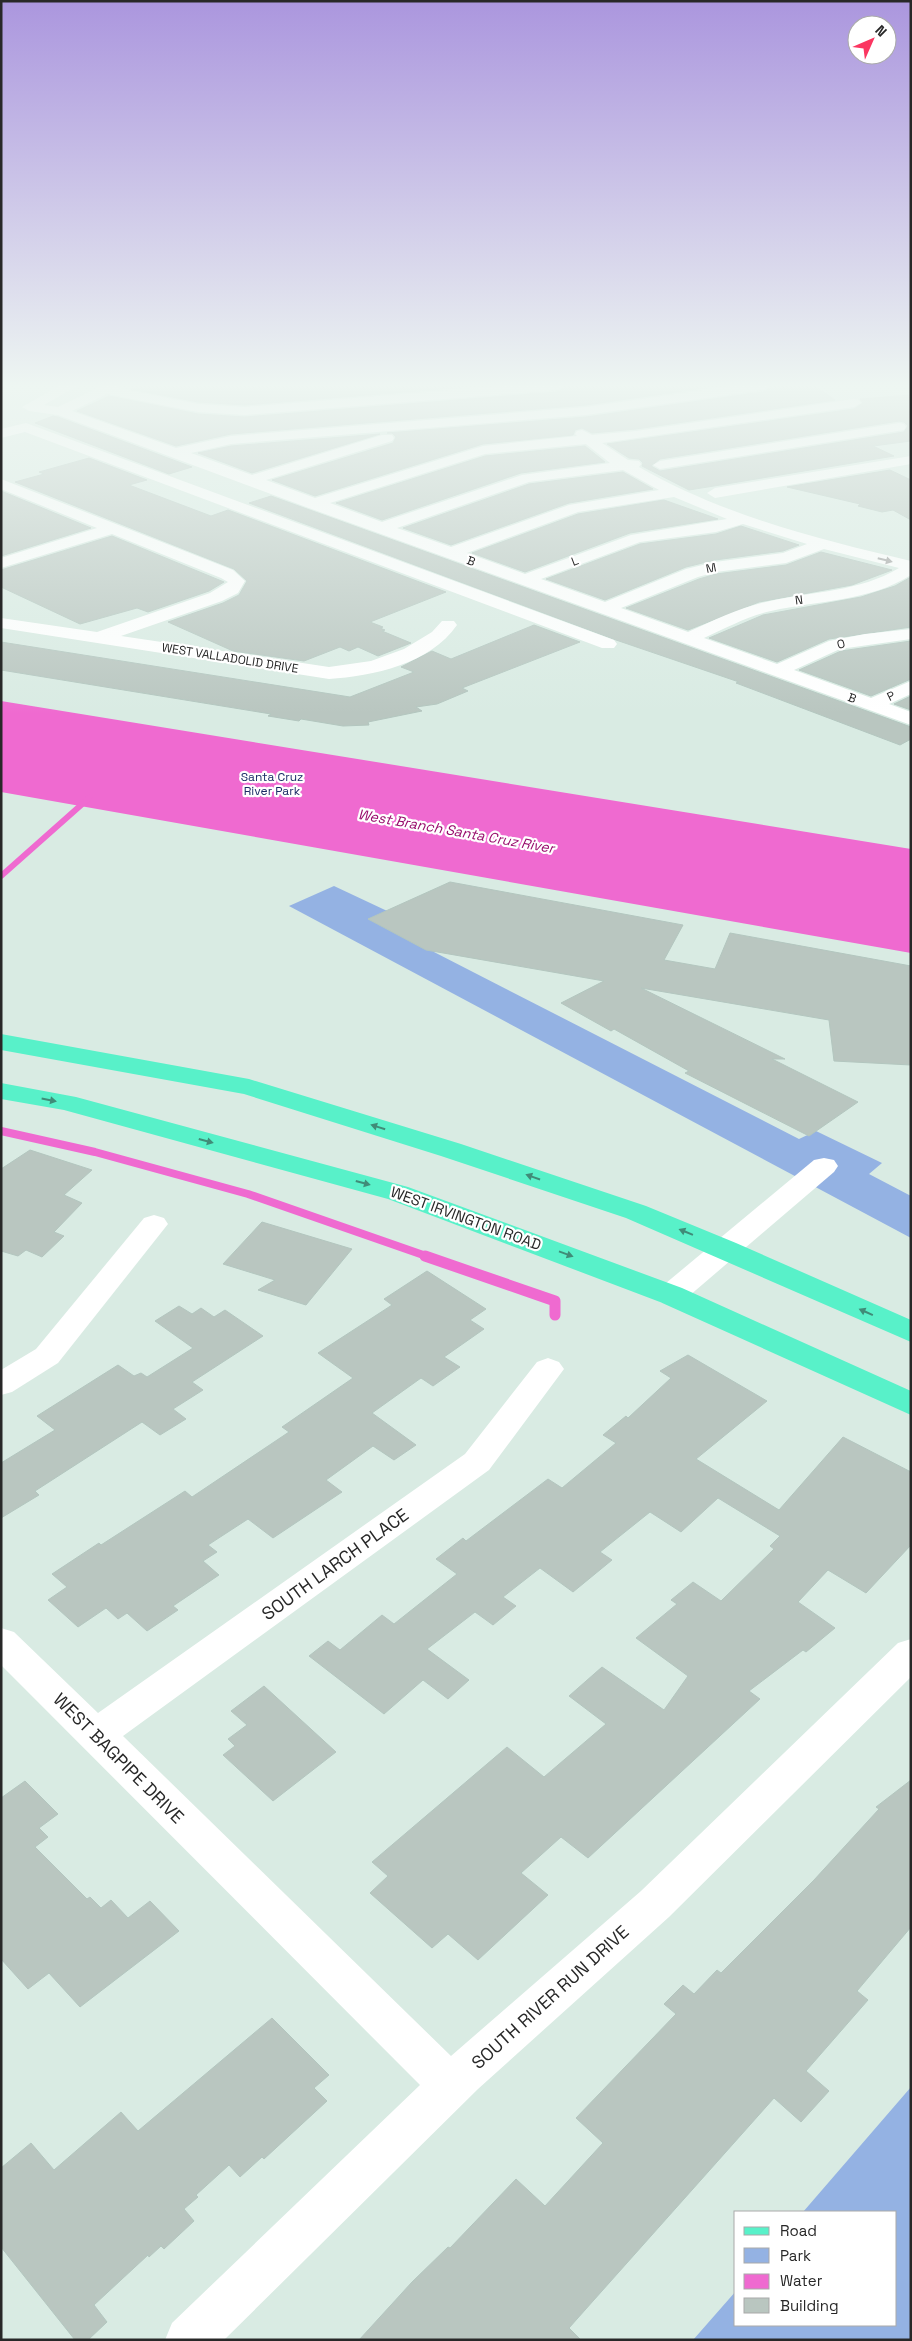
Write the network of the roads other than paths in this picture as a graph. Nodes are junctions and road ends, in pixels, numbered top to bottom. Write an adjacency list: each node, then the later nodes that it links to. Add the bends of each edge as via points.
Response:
1 (30, 495): 11 (street)
2 (209, 495): 27 (street)
3 (288, 495): 9 (street, B)
4 (339, 495): 9 (street)
5 (476, 495): 12 (street)
6 (672, 495): 14 (street, via 575,508)
7 (685, 495): 10 (street)
8 (722, 495): 15 (street, via 800,524)
9 (312, 504): 12 (street, B)
10 (744, 519): 13 (street); 18 (street, L, via 716,527 637,538)
11 (114, 528): 16 (street); 20 (street, via 234,577)
12 (380, 528): 14 (street, B)
13 (823, 544): 17 (street, one-way to 17); 21 (street, M, via 786,558 692,573)
14 (450, 553): 18 (street, B)
15 (911, 554)
16 (1, 563)
17 (911, 567): 26 (street, N, via 876,588 766,606)
18 (524, 580): 21 (street, B)
19 (257, 582): 20 (street)
20 (237, 584): 25 (street, via 216,597)
21 (603, 609): 26 (street, B)
22 (1, 623): 25 (street, WEST VALLADOLID DRIVE)
23 (448, 625): 25 (street, WEST VALLADOLID DRIVE, via 438,637 420,648 347,675)
24 (911, 634): 28 (street, O, via 835,645)
25 (97, 638)
26 (688, 639): 28 (street, B)
27 (608, 644)
28 (777, 671): 30 (street, B)
29 (911, 687): 30 (street, P)
30 (872, 705): 31 (street, B)
31 (911, 719)
32 (1, 1042): 36 (main road, one-way to 32, via 636,1212 249,1087)
33 (1, 1091): 37 (main road, WEST IRVINGTON ROAD, one-way to 37, via 67,1103 398,1193)
34 (824, 1166): 36 (street)
35 (154, 1224): 40 (street, via 47,1356)
36 (726, 1249): 37 (street); 38 (main road, one-way to 36)
37 (671, 1295): 41 (main road, WEST IRVINGTON ROAD)
38 (911, 1332)
39 (548, 1369): 44 (street, SOUTH LARCH PLACE, via 477,1462)
40 (1, 1384)
41 (911, 1404)
42 (1, 1642): 44 (street, WEST BAGPIPE DRIVE)
43 (911, 1653): 45 (street, SOUTH RIVER RUN DRIVE, via 655,1904)
44 (97, 1734): 45 (street, WEST BAGPIPE DRIVE)
45 (451, 2086): 46 (street, SOUTH RIVER RUN DRIVE)
46 (189, 2340)

